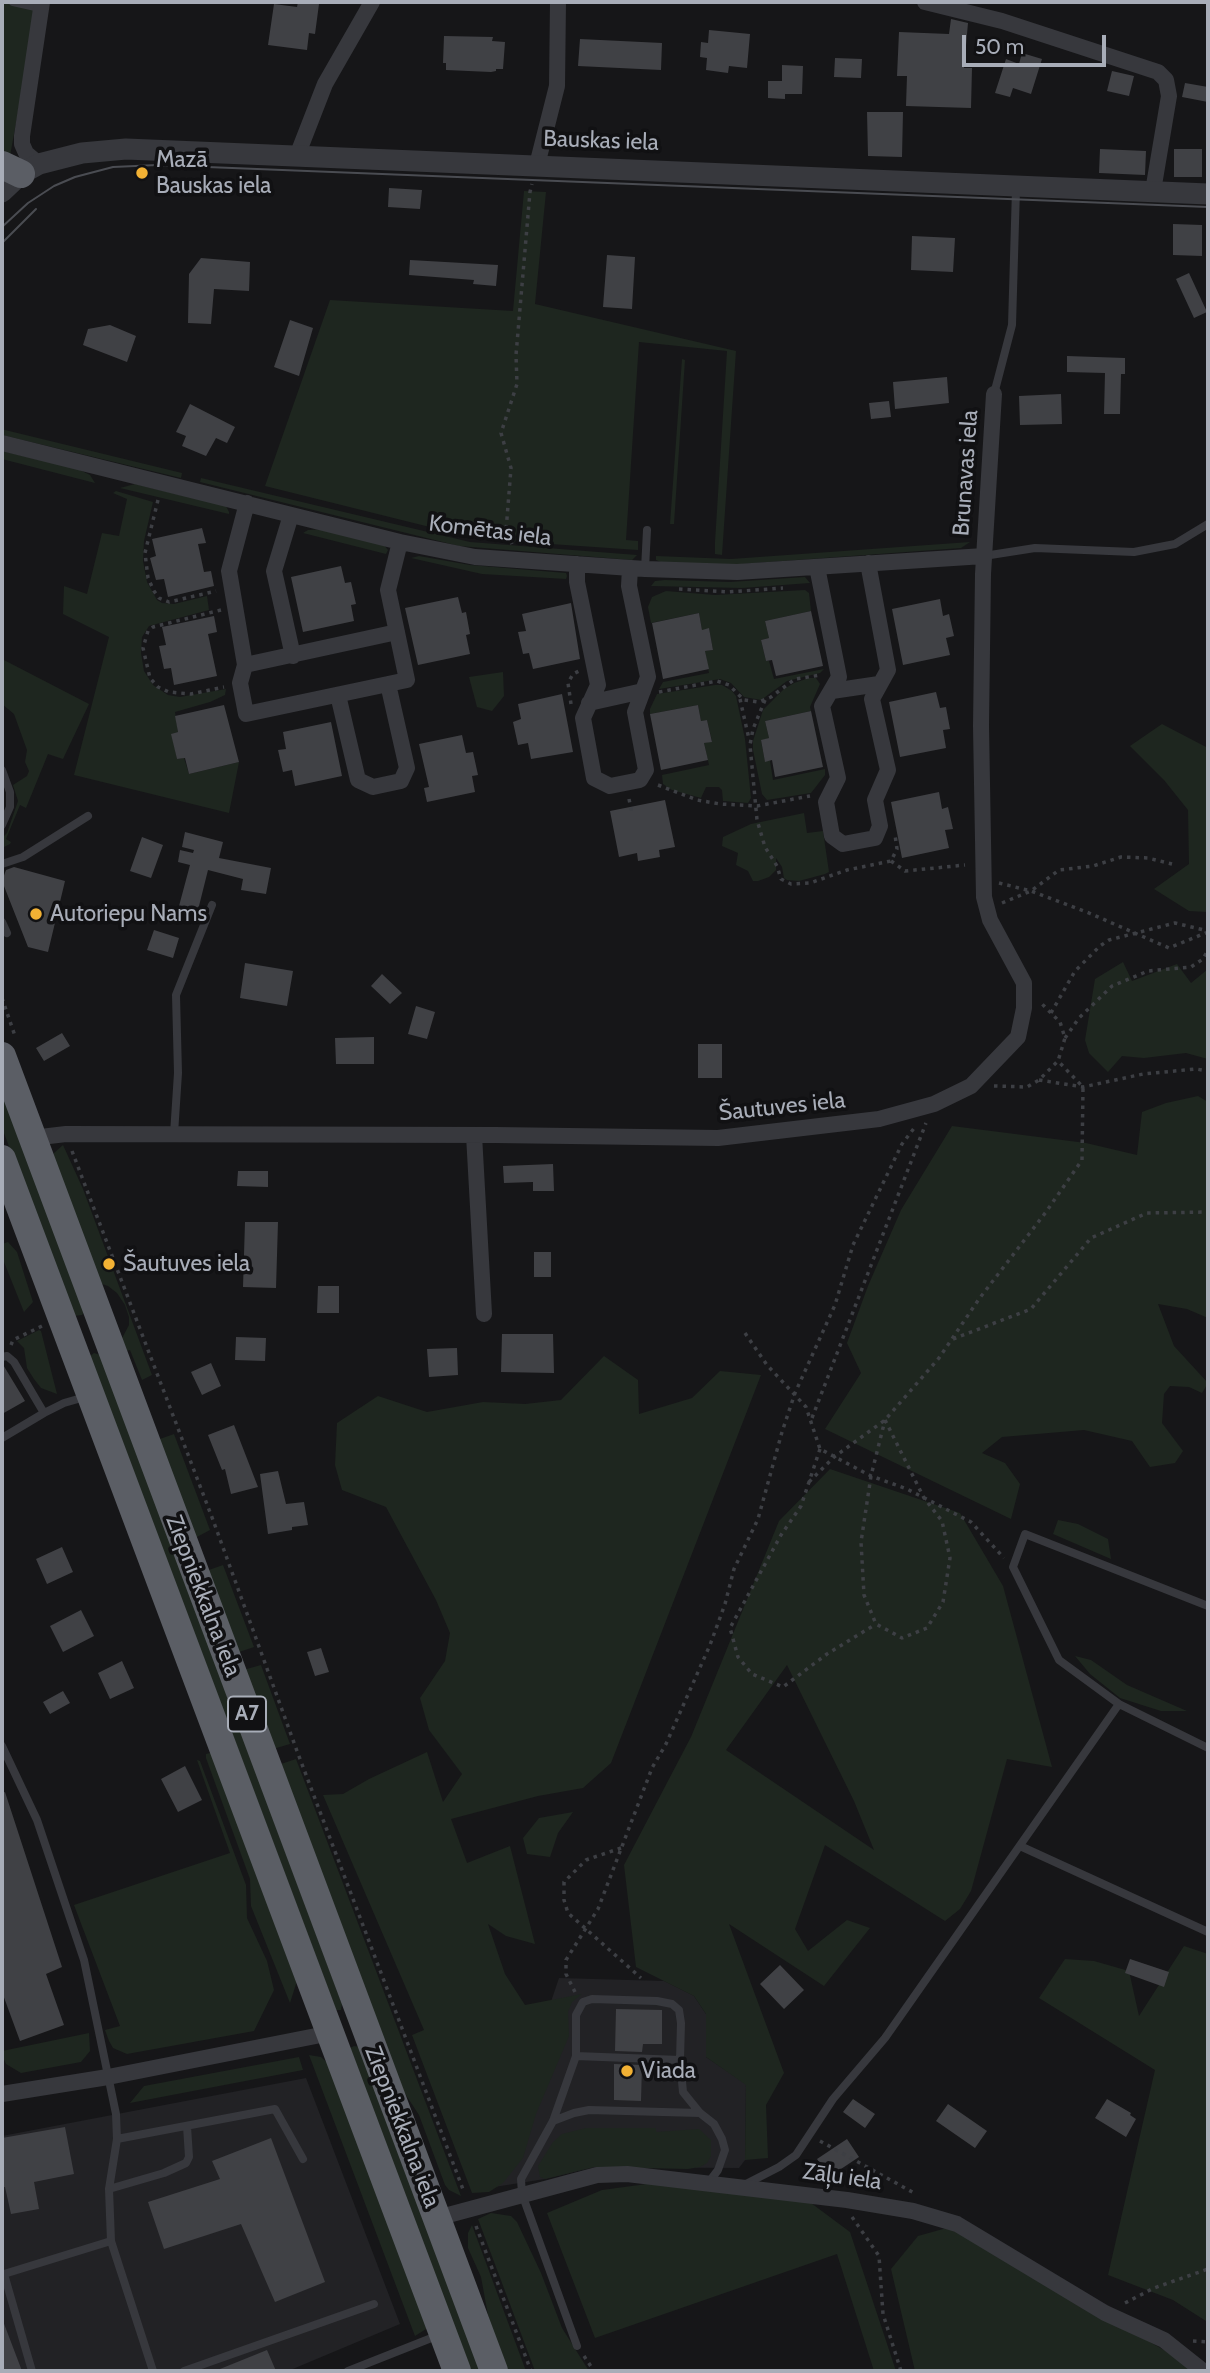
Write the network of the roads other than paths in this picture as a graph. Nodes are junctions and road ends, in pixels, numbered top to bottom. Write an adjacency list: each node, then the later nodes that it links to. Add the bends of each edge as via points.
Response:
1 (13, 2): 5 (lane)
2 (372, 2): 6 (street, via 325,84)
3 (558, 2): 7 (street, via 557,86)
4 (925, 2): 10 (street, via 1002,21 1158,72 1166,79 1169,96)
5 (41, 5): 8 (street, via 22,136 26,153)
6 (297, 156): 7 (street, Bauskas iela); 8 (street, Bauskas iela, via 126,149 82,153)
7 (537, 165): 9 (street, Bauskas iela)
8 (16, 173)
9 (1017, 186): 10 (street, Bauskas iela); 12 (lane, via 1012,325)
10 (1153, 191): 11 (street, Bauskas iela)
11 (1208, 194)
12 (994, 394): 19 (street, Brunavas iela)
13 (2, 443): 14 (street, Komētas iela)
14 (247, 503): 15 (street, Komētas iela); 26 (street, via 229,571)
15 (291, 514): 18 (street, Komētas iela); 25 (street, via 274,571)
16 (1208, 524): 19 (lane, via 1175,544 1134,552 1035,548)
17 (647, 530): 23 (lane)
18 (400, 542): 21 (street, Komētas iela, via 475,557); 24 (street, via 388,590)
19 (984, 556): 20 (street, Komētas iela); 42 (street, Šautuves iela, via 984,879 990,920 1024,983 1018,1037 971,1086 934,1104 879,1119 718,1138)
20 (868, 563): 22 (street, Komētas iela); 29 (street, via 888,670)
21 (577, 564): 23 (street, Komētas iela); 32 (street, via 576,582 598,685)
22 (817, 567): 23 (street, Komētas iela, via 737,572); 27 (street, via 839,677)
23 (637, 568): 30 (street, via 629,586)
24 (397, 632): 25 (street); 28 (street, via 407,680)
25 (293, 656): 26 (street)
26 (245, 665): 31 (street, via 240,683 246,714)
27 (826, 681): 29 (street); 29 (street, via 822,706 838,778 826,802 832,836 843,844 875,838 880,827 875,800 888,770 872,699)
28 (388, 684): 31 (street); 31 (street, via 407,768 401,781 373,787 358,780)
29 (879, 684)
30 (651, 689): 32 (street); 32 (street, via 635,712 646,770 640,780 610,786 594,778 583,718)
31 (338, 695)
32 (589, 703)
33 (2, 770): 35 (lane, via 10,792)
34 (88, 816): 36 (lane, via 23,857)
35 (4, 821)
36 (2, 864)
37 (212, 905): 41 (lane, via 176,995)
38 (2, 922): 39 (lane)
39 (7, 933)
40 (9, 1046): 43 (highway, Ziepniekkalna iela / A7)
41 (174, 1134): 42 (street, Šautuves iela); 43 (street, Šautuves iela)
42 (474, 1135): 45 (street)
43 (32, 1138): 46 (highway, Ziepniekkalna iela / A7)
44 (2, 1159): 47 (highway, Ziepniekkalna iela / A7)
45 (484, 1314)
46 (102, 1327): 47 (highway, via 87,1342); 59 (highway, Ziepniekkalna iela / A7)
47 (71, 1341): 49 (highway, Ziepniekkalna iela / A7)
48 (4, 1357): 50 (lane, via 14,1362)
49 (91, 1395): 50 (lane); 58 (highway, Ziepniekkalna iela / A7)
50 (44, 1413): 51 (lane)
51 (2, 1438)
52 (1208, 1606): 53 (lane, via 1025,1534 1013,1567 1059,1660)
53 (1119, 1704): 55 (lane); 56 (lane)
54 (2, 1746): 62 (lane, via 37,1820 84,1960)
55 (1208, 1748)
56 (1020, 1846): 57 (lane); 70 (lane, via 886,2038 833,2099 796,2155)
57 (1208, 1932)
58 (331, 2034): 59 (highway, via 354,2028); 62 (street); 77 (highway, Ziepniekkalna iela / A7)
59 (370, 2040): 73 (highway, Ziepniekkalna iela / A7)
60 (576, 2056): 61 (lane); 61 (lane, via 576,2015 583,2002 657,2001 678,2010); 65 (lane)
61 (680, 2060): 64 (lane, via 683,2092)
62 (108, 2077): 63 (street); 67 (lane)
63 (2, 2094)
64 (700, 2113): 65 (lane, via 589,2110); 69 (lane, via 714,2124 725,2150)
65 (553, 2122): 72 (lane, via 521,2179)
66 (187, 2126): 67 (lane); 68 (lane, via 275,2109); 71 (lane, via 186,2163)
67 (117, 2139): 71 (lane)
68 (303, 2159)
69 (707, 2185): 70 (street, Zāļu iela); 72 (street, Zāļu iela, via 627,2174 597,2175)
70 (739, 2187): 85 (street, Zāļu iela, via 913,2211 957,2224 1105,2313 1164,2340)
71 (109, 2189): 74 (lane)
72 (523, 2194): 73 (street, Zāļu iela); 78 (lane)
73 (437, 2218): 84 (highway, Ziepniekkalna iela / A7)
74 (111, 2241): 75 (lane); 80 (lane)
75 (3, 2271): 79 (lane)
76 (374, 2304): 81 (lane)
77 (443, 2333): 82 (lane); 83 (highway, Ziepniekkalna iela / A7)
78 (577, 2346)
79 (32, 2371)
80 (153, 2371)
81 (184, 2371)
82 (348, 2371)
83 (457, 2371)
84 (494, 2371)
85 (1203, 2371)

